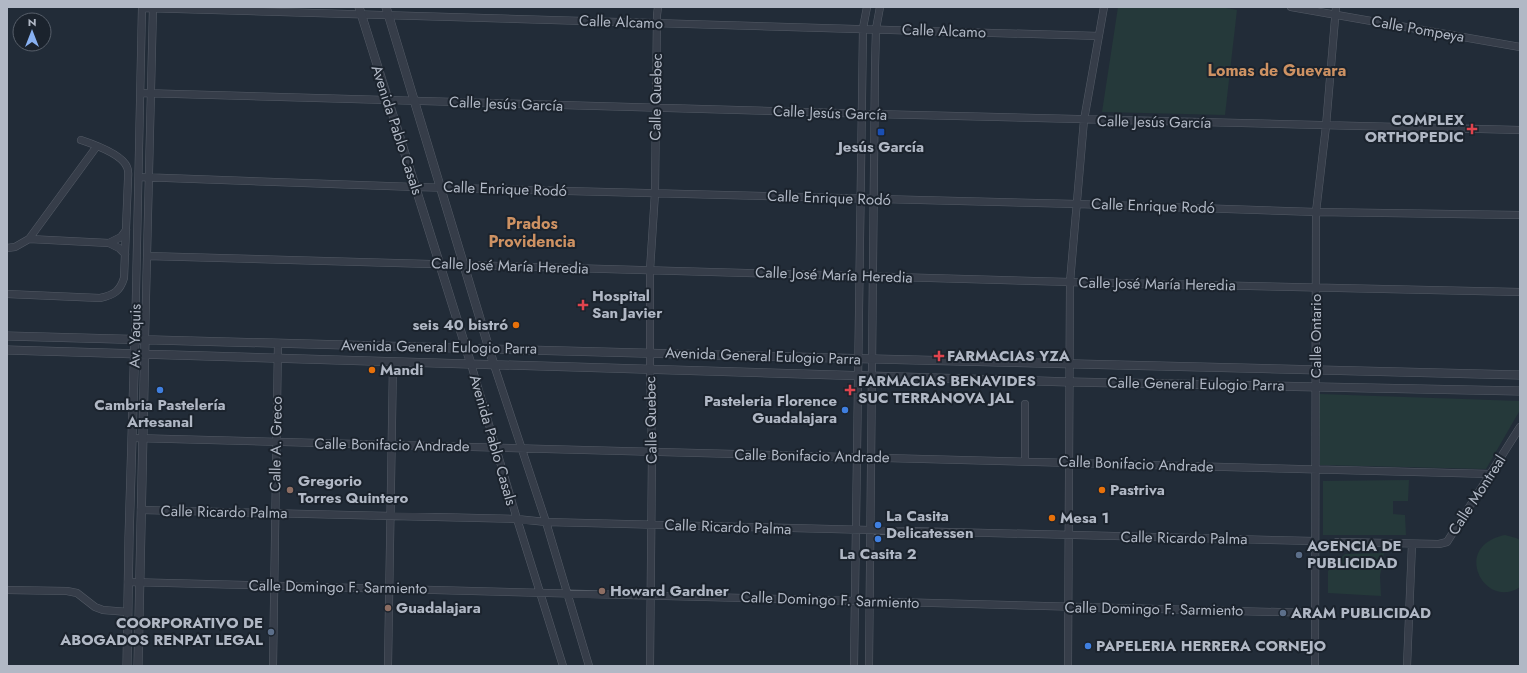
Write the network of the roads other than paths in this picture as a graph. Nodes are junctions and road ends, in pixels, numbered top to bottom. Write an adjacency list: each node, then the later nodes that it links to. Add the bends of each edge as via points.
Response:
1 (386, 7): 11 (street, Avenida Pablo Casals)
2 (658, 7): 12 (street, Calle Quebec)
3 (867, 7): 13 (street)
4 (880, 7): 14 (street)
5 (1104, 7): 15 (street)
6 (1291, 7): 10 (street, Calle Pompeya)
7 (142, 8): 8 (street, Calle Alcamo); 17 (street, Av. Yaquis)
8 (153, 8): 9 (street, Calle Alcamo); 18 (street, Av. Yaquis)
9 (360, 11): 11 (street, Calle Alcamo); 19 (street, Avenida Pablo Casals)
10 (1335, 11): 16 (street, Calle Pompeya); 25 (street, Calle Ontario)
11 (389, 16): 12 (street, Calle Alcamo); 20 (street, Avenida Pablo Casals)
12 (657, 24): 13 (street, Calle Alcamo); 21 (street, Calle Quebec)
13 (863, 28): 14 (street, Calle Alcamo); 22 (street)
14 (876, 29): 15 (street, Calle Alcamo); 23 (street)
15 (1099, 36): 24 (street)
16 (1520, 48)
17 (141, 93): 18 (street, Calle Jesús García); 29 (street, Av. Yaquis)
18 (151, 93): 19 (street, Calle Jesús García); 30 (street, Av. Yaquis)
19 (388, 101): 20 (street, Calle Jesús García); 31 (street, Avenida Pablo Casals)
20 (415, 102): 21 (street, Calle Jesús García); 32 (street, Avenida Pablo Casals)
21 (656, 108): 22 (street, Calle Jesús García); 33 (street, Calle Quebec)
22 (862, 114): 23 (street, Calle Jesús García); 34 (street)
23 (874, 114): 24 (street, Calle Jesús García); 35 (street)
24 (1084, 120): 25 (street, Calle Jesús García); 36 (street)
25 (1326, 126): 26 (street, Calle Jesús García); 37 (street, Calle Ontario)
26 (1520, 130)
27 (81, 140): 28 (street)
28 (97, 146): 39 (street, via 119,157 127,167); 40 (street)
29 (138, 177): 30 (street, Calle Enrique Rodó); 55 (street, Av. Yaquis)
30 (149, 178): 31 (street, Calle Enrique Rodó); 44 (street, Av. Yaquis)
31 (415, 187): 32 (street, Calle Enrique Rodó); 45 (street, Avenida Pablo Casals)
32 (441, 187): 33 (street, Calle Enrique Rodó); 46 (street, Avenida Pablo Casals)
33 (655, 193): 34 (street, Calle Enrique Rodó); 47 (street, Calle Quebec)
34 (861, 199): 35 (street, Calle Enrique Rodó); 48 (street)
35 (874, 199): 36 (street, Calle Enrique Rodó); 49 (street)
36 (1077, 204): 37 (street, Calle Enrique Rodó); 50 (street)
37 (1316, 212): 38 (street, Calle Enrique Rodó); 51 (street, Calle Ontario)
38 (1520, 215)
39 (126, 230): 41 (street, via 121,237); 43 (street)
40 (29, 239): 41 (street); 42 (street, via 15,247)
41 (109, 243): 43 (street)
42 (7, 248)
43 (125, 254): 53 (street, via 122,284 119,290 108,297)
44 (147, 256): 45 (street, Calle José María Heredia); 56 (street, Av. Yaquis)
45 (440, 264): 46 (street, Calle José María Heredia); 58 (street, Avenida Pablo Casals)
46 (464, 264): 47 (street, Calle José María Heredia); 59 (street, Avenida Pablo Casals)
47 (650, 270): 48 (street, Calle José María Heredia); 61 (street, Calle Quebec)
48 (860, 276): 49 (street, Calle José María Heredia); 65 (street)
49 (873, 277): 50 (street, Calle José María Heredia); 66 (street)
50 (1070, 282): 51 (street, Calle José María Heredia); 70 (street)
51 (1316, 288): 52 (street, Calle José María Heredia); 72 (street, Calle Ontario)
52 (1520, 292)
53 (7, 294)
54 (7, 336): 55 (street, Avenida General Eulogio Parra)
55 (135, 339): 56 (street, Avenida General Eulogio Parra); 62 (street, Av. Yaquis)
56 (145, 339): 57 (street, Avenida General Eulogio Parra); 63 (street)
57 (278, 343): 58 (street, Avenida General Eulogio Parra); 64 (street, Calle A. Greco)
58 (466, 348): 59 (street, Avenida General Eulogio Parra); 68 (street, Avenida Pablo Casals)
59 (489, 348): 61 (street, Avenida General Eulogio Parra); 69 (street, Avenida Pablo Casals)
60 (7, 350): 62 (street, Avenida General Eulogio Parra)
61 (650, 352): 65 (street, Avenida General Eulogio Parra); 71 (street, Calle Quebec)
62 (134, 354): 63 (street, Avenida General Eulogio Parra); 81 (street, Av. Yaquis)
63 (145, 354): 64 (street, Avenida General Eulogio Parra); 82 (street)
64 (278, 358): 67 (street, Avenida General Eulogio Parra); 83 (street, Calle A. Greco)
65 (858, 359): 66 (street, Avenida General Eulogio Parra); 73 (street)
66 (872, 359): 70 (street, Calle General Eulogio Parra); 75 (street)
67 (393, 362): 68 (street, Avenida General Eulogio Parra); 84 (street)
68 (471, 364): 69 (street, Avenida General Eulogio Parra); 85 (street, Avenida Pablo Casals)
69 (494, 365): 71 (street, Avenida General Eulogio Parra); 86 (street, Avenida Pablo Casals)
70 (1070, 365): 72 (street, Calle General Eulogio Parra); 76 (street)
71 (650, 369): 73 (street, Avenida General Eulogio Parra); 87 (street, Calle Quebec)
72 (1316, 370): 74 (street, Calle General Eulogio Parra); 77 (street, Calle Ontario)
73 (858, 375): 75 (street, Avenida General Eulogio Parra); 88 (street)
74 (1520, 375)
75 (872, 376): 76 (street, Calle General Eulogio Parra); 89 (street)
76 (1070, 382): 77 (street, Calle General Eulogio Parra); 91 (street)
77 (1316, 387): 78 (street, Calle General Eulogio Parra); 92 (street, Calle Ontario)
78 (1520, 391)
79 (1025, 404): 90 (street)
80 (1520, 428): 93 (street, Calle Montreal)
81 (133, 438): 82 (street, Calle Bonifacio Andrade); 106 (street, Av. Yaquis)
82 (143, 439): 83 (street, Calle Bonifacio Andrade); 94 (street)
83 (276, 442): 84 (street, Calle Bonifacio Andrade); 95 (street, Calle A. Greco)
84 (391, 445): 85 (street, Calle Bonifacio Andrade); 96 (street)
85 (496, 448): 86 (street, Calle Bonifacio Andrade); 97 (street, Avenida Pablo Casals)
86 (521, 448): 87 (street, Calle Bonifacio Andrade); 98 (street, Avenida Pablo Casals)
87 (652, 452): 88 (street, Calle Bonifacio Andrade); 99 (street, Calle Quebec)
88 (857, 457): 89 (street, Calle Bonifacio Andrade); 100 (street)
89 (871, 458): 90 (street, Calle Bonifacio Andrade); 101 (street)
90 (1025, 461): 91 (street, Calle Bonifacio Andrade)
91 (1069, 463): 92 (street, Calle Bonifacio Andrade); 102 (street)
92 (1315, 469): 93 (street, Calle Bonifacio Andrade); 103 (street, Calle Ontario)
93 (1491, 474): 105 (street, Calle Montreal, via 1447,542)
94 (140, 510): 95 (street, Calle Ricardo Palma); 107 (street)
95 (275, 513): 96 (street, Calle Ricardo Palma); 108 (street, Calle A. Greco)
96 (390, 516): 97 (street, Calle Ricardo Palma); 109 (street)
97 (517, 519): 98 (street, Calle Ricardo Palma); 111 (street, Avenida Pablo Casals)
98 (546, 522): 99 (street, Calle Ricardo Palma); 112 (street, Avenida Pablo Casals)
99 (652, 525): 100 (street, Calle Ricardo Palma); 113 (street, Calle Quebec)
100 (856, 531): 101 (street, Calle Ricardo Palma); 114 (street)
101 (870, 531): 102 (street, Calle Ricardo Palma); 115 (street)
102 (1068, 536): 103 (street, Calle Ricardo Palma); 116 (street)
103 (1315, 541): 118 (street, Calle Ontario)
104 (1337, 542): 105 (street)
105 (1412, 544): 130 (street)
106 (128, 582): 107 (street, Calle Domingo F. Sarmiento); 117 (street, Av. Yaquis)
107 (139, 582): 108 (street, Calle Domingo F. Sarmiento); 120 (street)
108 (274, 585): 109 (street, Calle Domingo F. Sarmiento); 121 (street, Calle A. Greco)
109 (389, 588): 111 (street, Calle Domingo F. Sarmiento); 122 (street)
110 (7, 590): 117 (street, via 77,593 103,610)
111 (539, 592): 112 (street, Calle Domingo F. Sarmiento); 123 (street, Avenida Pablo Casals)
112 (566, 593): 113 (street, Calle Domingo F. Sarmiento); 124 (street, Avenida Pablo Casals)
113 (651, 595): 114 (street, Calle Domingo F. Sarmiento); 125 (street, Calle Quebec)
114 (855, 601): 115 (street, Calle Domingo F. Sarmiento); 126 (street)
115 (869, 602): 116 (street, Calle Domingo F. Sarmiento); 127 (street)
116 (1068, 607): 118 (street, Calle Domingo F. Sarmiento); 128 (street)
117 (128, 612): 119 (street, Av. Yaquis)
118 (1315, 613): 129 (street, Calle Ontario)
119 (127, 666)
120 (138, 666)
121 (273, 666)
122 (388, 666)
123 (563, 666)
124 (588, 666)
125 (650, 666)
126 (854, 666)
127 (868, 666)
128 (1068, 666)
129 (1315, 666)
130 (1407, 666)

